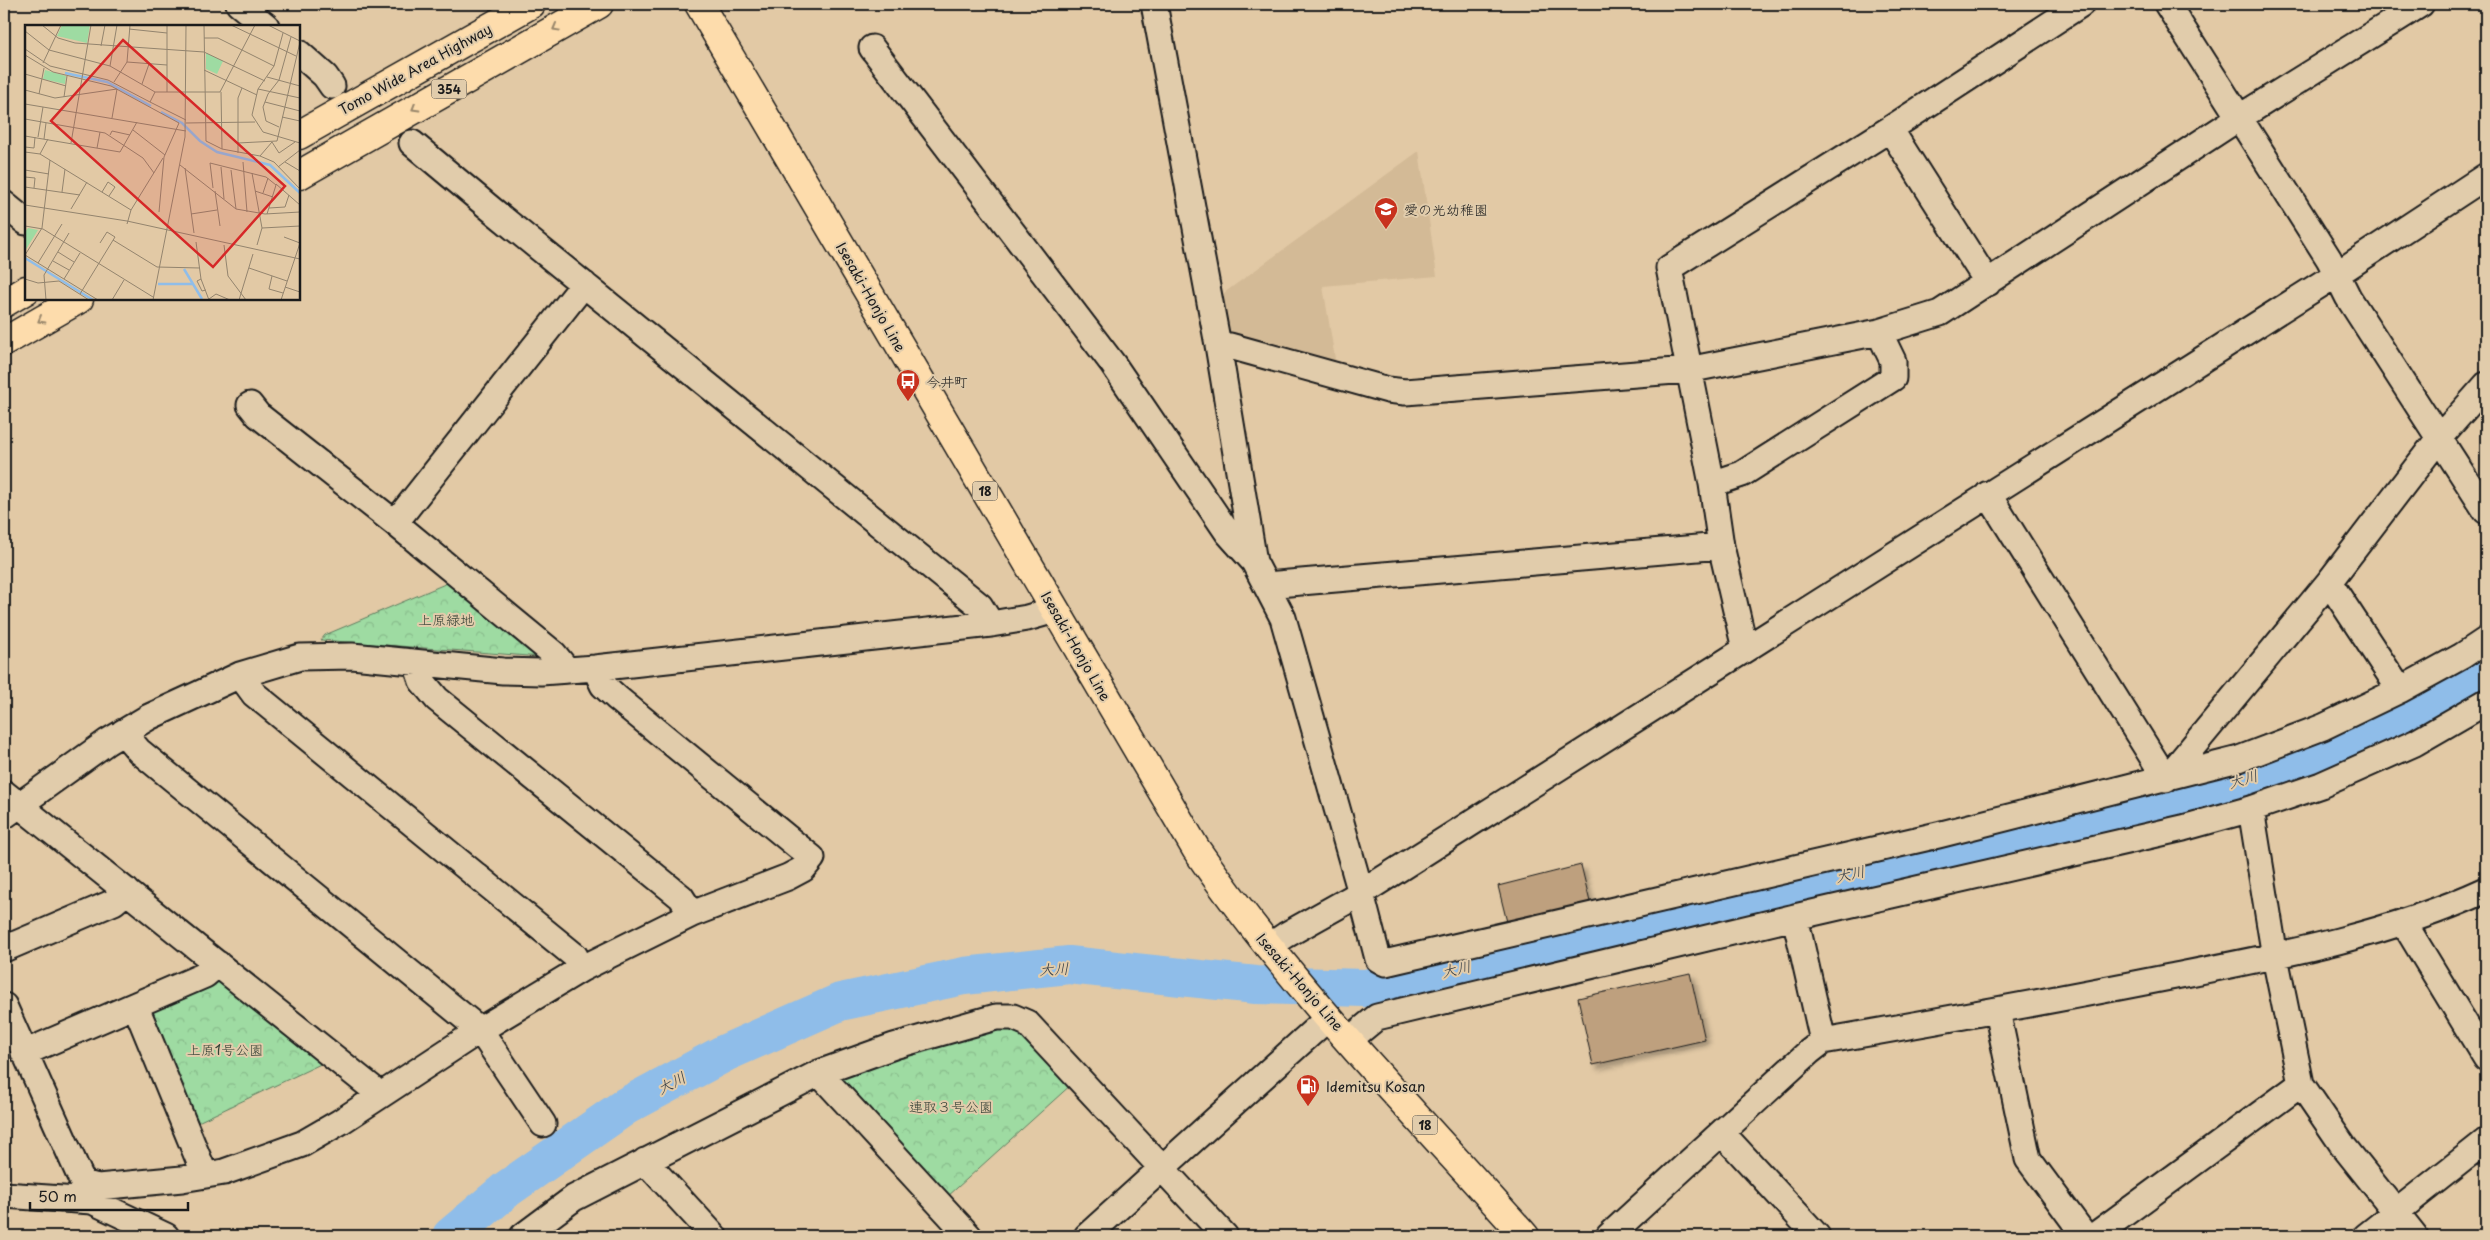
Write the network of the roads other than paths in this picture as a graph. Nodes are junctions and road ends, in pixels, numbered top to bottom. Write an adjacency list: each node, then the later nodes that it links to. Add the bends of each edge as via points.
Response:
1 (238, 4): 9 (street)
2 (531, 4): 15 (main road, Tomo Wide Area Highway / 354)
3 (599, 4): 17 (main road, 354, one-way to 17)
4 (699, 4): 42 (main road, Isesaki-Honjo Line / 18)
5 (1154, 4): 29 (street)
6 (2081, 4): 14 (street)
7 (2167, 4): 13 (street)
8 (2421, 4): 13 (street)
9 (265, 25)
10 (872, 48): 39 (street, via 1113,364 1228,534)
11 (300, 54): 12 (street)
12 (332, 86)
13 (2240, 117): 21 (street); 22 (street)
14 (1890, 129): 22 (street); 30 (street, via 1669,268)
15 (300, 134)
16 (412, 143): 23 (street)
17 (300, 174)
18 (2486, 176): 21 (street)
19 (4, 204): 20 (street)
20 (25, 221)
21 (2337, 274): 33 (street); 35 (street)
22 (1988, 282): 27 (street, via 1940,313)
23 (584, 284): 37 (street); 43 (street, via 980,606)
24 (25, 291): 26 (main road)
25 (77, 300): 28 (main road, one-way to 28)
26 (4, 303)
27 (1879, 332): 30 (street); 34 (street, via 1893,361 1893,378 1742,474)
28 (4, 342)
29 (1218, 345): 30 (street, via 1405,392); 39 (street)
30 (1688, 370): 34 (street)
31 (2486, 385): 33 (street)
32 (250, 405): 37 (street, via 258,415)
33 (2439, 438): 36 (street); 40 (street)
34 (1712, 484): 38 (street)
35 (1988, 494): 45 (street); 53 (street)
36 (2486, 511)
37 (395, 523): 48 (street, via 554,654)
38 (1721, 546): 41 (street); 45 (street)
39 (1254, 562): 41 (street)
40 (2329, 582): 50 (street); 53 (street)
41 (1266, 585): 58 (street, via 1283,618)
42 (1054, 610): 43 (street); 62 (main road, Isesaki-Honjo Line / 18, via 1196,849)
43 (991, 624): 47 (street)
44 (2486, 640): 50 (street)
45 (1745, 649): 58 (street)
46 (416, 663): 48 (street, via 503,670); 49 (street, via 323,655 300,657); 59 (street, via 422,681 437,699 681,897)
47 (595, 668): 48 (street); 59 (street, via 603,685 617,698 812,858 803,869 788,877)
48 (567, 670)
49 (240, 675): 52 (street); 66 (street, via 254,694 575,956)
50 (2400, 690): 53 (street, via 2323,727 2239,759)
51 (2486, 702): 55 (street, via 2415,743 2321,785)
52 (123, 732): 54 (street); 71 (street, via 139,751)
53 (2166, 779): 58 (street, via 1938,835 1385,962 1378,959)
54 (9, 805): 57 (street)
55 (2250, 809): 60 (street, via 2183,828); 64 (street)
56 (2486, 890): 61 (street)
57 (127, 891): 63 (street, via 114,902); 65 (street)
58 (1361, 893): 62 (street)
59 (692, 914): 66 (street)
60 (1795, 917): 72 (street, via 1377,1017); 73 (street)
61 (2404, 923): 64 (street); 75 (street)
62 (1268, 947): 70 (main road, Isesaki-Honjo Line / 18)
63 (4, 949)
64 (2275, 957): 69 (street); 77 (street)
65 (218, 964): 68 (street, via 205,975); 78 (street)
66 (581, 969): 71 (street)
67 (4, 1006): 74 (street)
68 (136, 1007): 74 (street); 84 (street, via 200,1158)
69 (1997, 1011): 73 (street); 97 (street, via 2024,1150 2028,1160)
70 (1327, 1015): 72 (main road, Isesaki-Honjo Line / 18); 83 (street)
71 (480, 1030): 78 (street); 79 (street)
72 (1349, 1040): 94 (main road, Isesaki-Honjo Line / 18)
73 (1824, 1041): 80 (street)
74 (24, 1053): 85 (street, via 83,1183)
75 (2486, 1058)
76 (819, 1072): 82 (street); 83 (street, via 894,1046 996,1017 1013,1016 1027,1023); 91 (street)
77 (2301, 1084): 87 (street, via 2344,1147); 98 (street)
78 (379, 1096): 84 (street, via 302,1144 224,1172)
79 (543, 1124)
80 (1722, 1132): 95 (street); 96 (street)
81 (2486, 1141): 87 (street)
82 (645, 1161): 89 (street, via 574,1198); 90 (street)
83 (1162, 1169): 92 (street); 93 (street)
84 (204, 1175): 85 (street)
85 (95, 1194): 86 (street); 88 (street)
86 (4, 1195)
87 (2398, 1213): 99 (street); 100 (street)
88 (166, 1236)
89 (523, 1236)
90 (714, 1236)
91 (969, 1236)
92 (1087, 1236)
93 (1225, 1236)
94 (1525, 1236)
95 (1609, 1236)
96 (1817, 1236)
97 (2086, 1236)
98 (2094, 1236)
99 (2366, 1236)
100 (2415, 1236)

